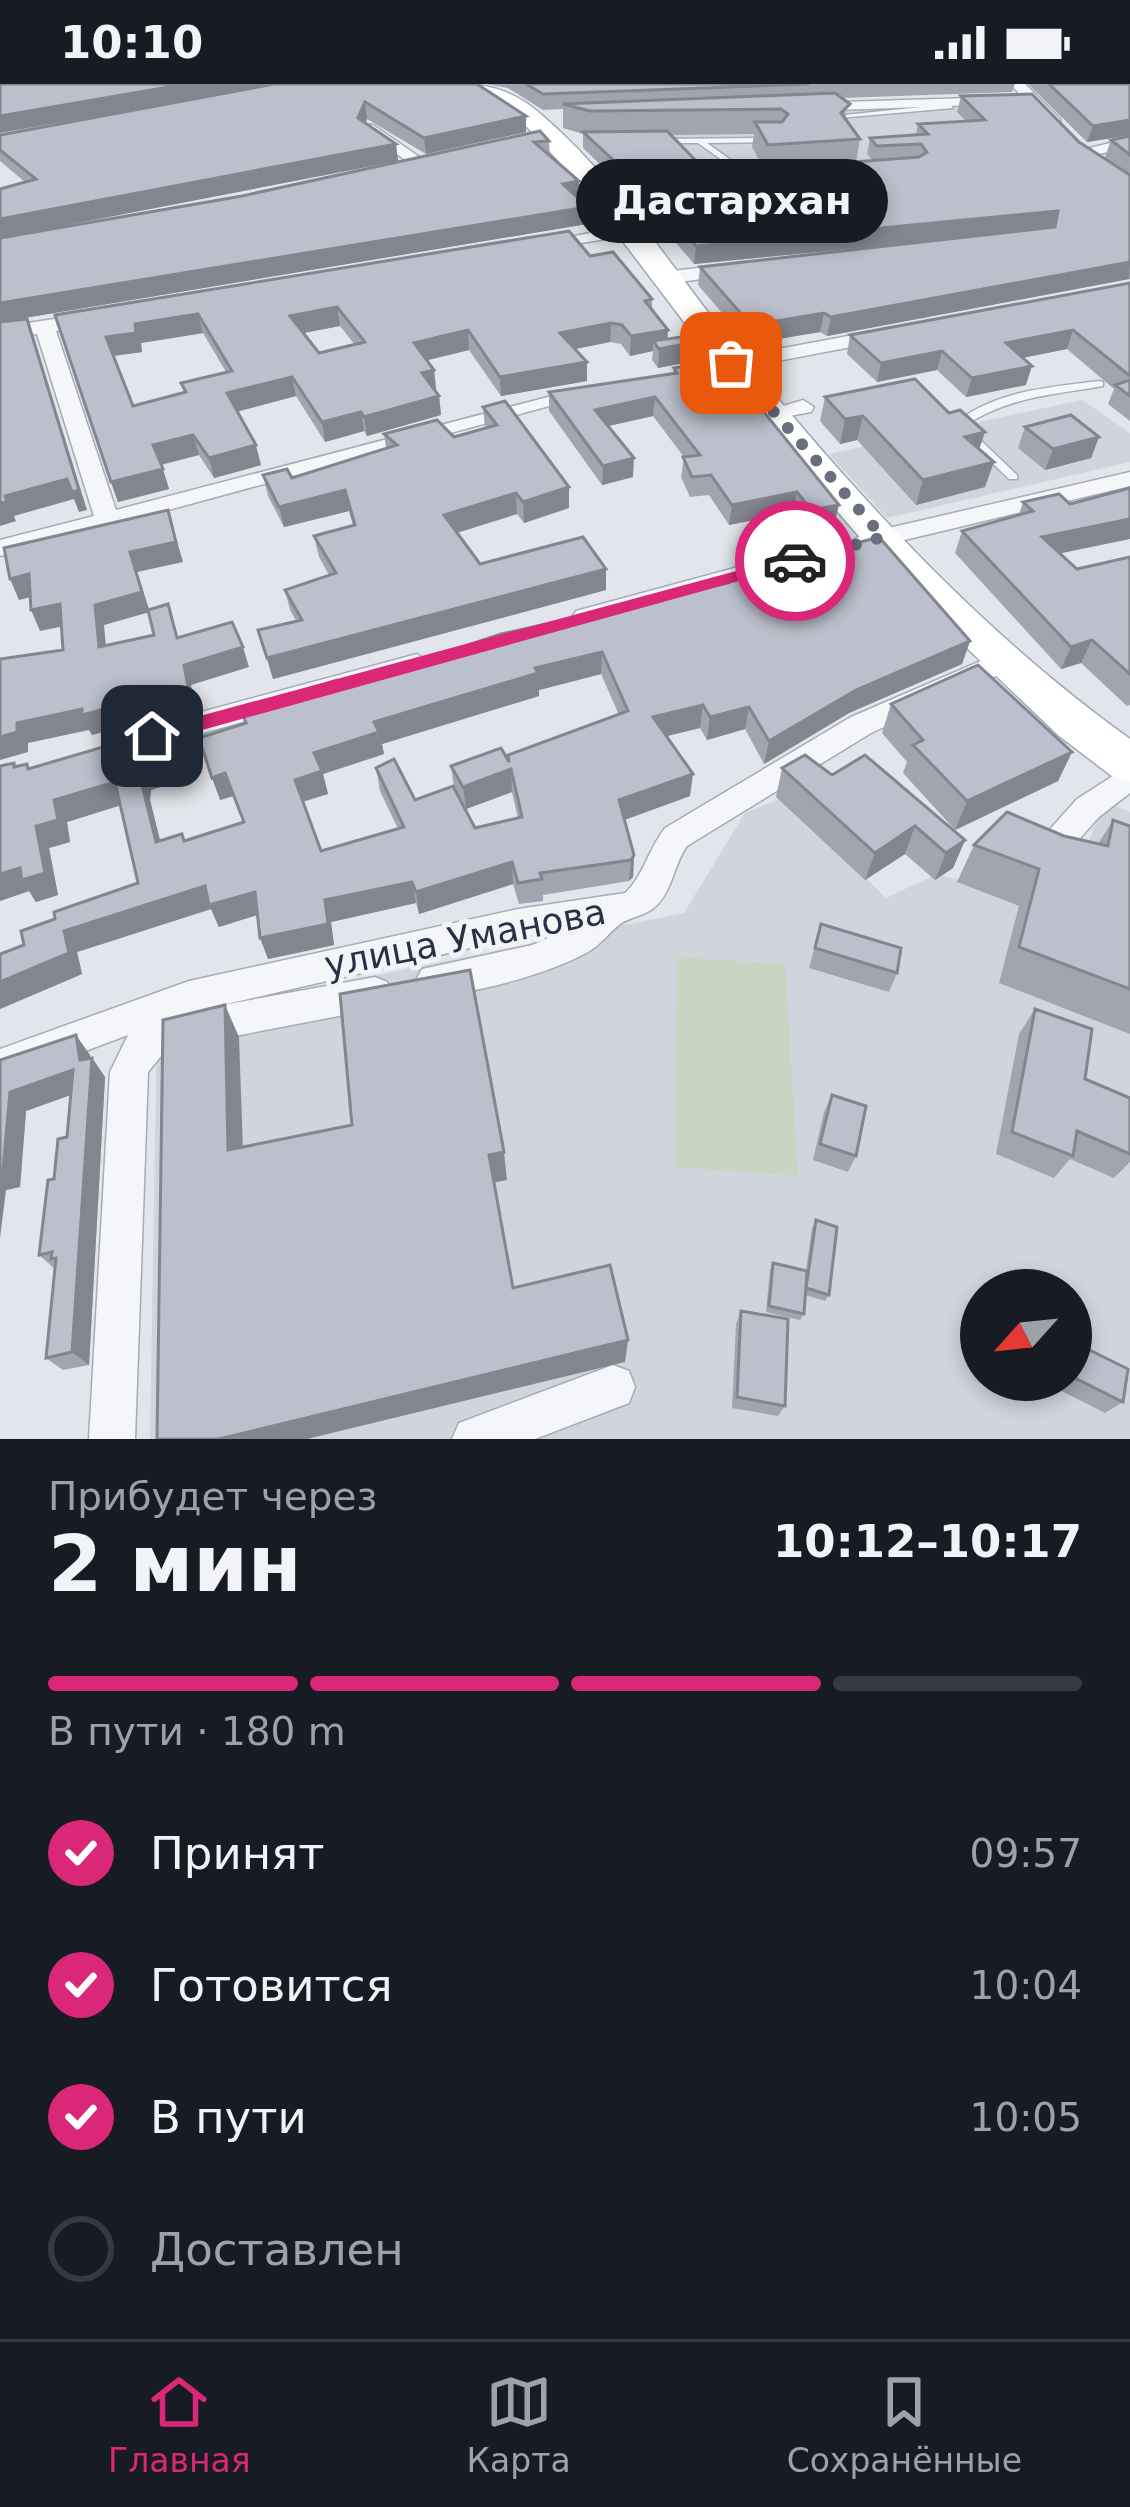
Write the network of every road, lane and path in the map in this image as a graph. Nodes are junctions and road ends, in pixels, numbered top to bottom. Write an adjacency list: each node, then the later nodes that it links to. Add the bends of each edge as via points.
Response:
1 (474, 84): 17 (main road, via 550,133)
2 (1017, 84): 3 (street)
3 (1034, 100): 4 (street); 12 (street, via 1089,158)
4 (976, 102): 5 (street); 6 (street)
5 (950, 106): 7 (lane, via 839,116)
6 (782, 108)
7 (847, 125)
8 (368, 128): 14 (street)
9 (776, 140): 11 (lane)
10 (653, 141): 11 (lane)
11 (701, 142): 16 (lane, via 730,159 740,176)
12 (1130, 143)
13 (444, 160): 14 (street)
14 (423, 165): 15 (street)
15 (386, 174)
16 (767, 178)
17 (630, 230): 18 (street); 20 (main road)
18 (524, 247)
19 (753, 267): 20 (street)
20 (665, 278): 25 (main road)
21 (115, 316): 22 (street)
22 (46, 327): 24 (street); 34 (street)
23 (910, 330): 25 (street)
24 (0, 333)
25 (731, 363): 26 (street); 35 (main road, via 801,408)
26 (687, 372)
27 (1099, 384): 30 (lane, via 993,403)
28 (621, 386): 34 (street)
29 (946, 414): 30 (lane)
30 (958, 425): 31 (lane)
31 (1013, 477): 33 (street)
32 (1130, 478): 33 (street)
33 (1038, 500): 35 (street)
34 (107, 519): 36 (street)
35 (883, 537): 37 (street); 41 (main road)
36 (0, 548)
37 (840, 548)
38 (796, 560): 39 (street)
39 (566, 622)
40 (434, 659): 42 (street)
41 (1004, 661): 43 (main road); 46 (street, улица Уманова, via 861,725 737,797 676,837 633,906)
42 (112, 747)
43 (1130, 764)
44 (1130, 777): 45 (street)
45 (1045, 856)
46 (613, 908): 47 (street, улица Уманова, via 188,997); 49 (street, via 555,952 188,1026 143,1042 129,1072)
47 (0, 1066)
48 (613, 1387): 50 (street)
49 (112, 1439)
50 (475, 1439)

